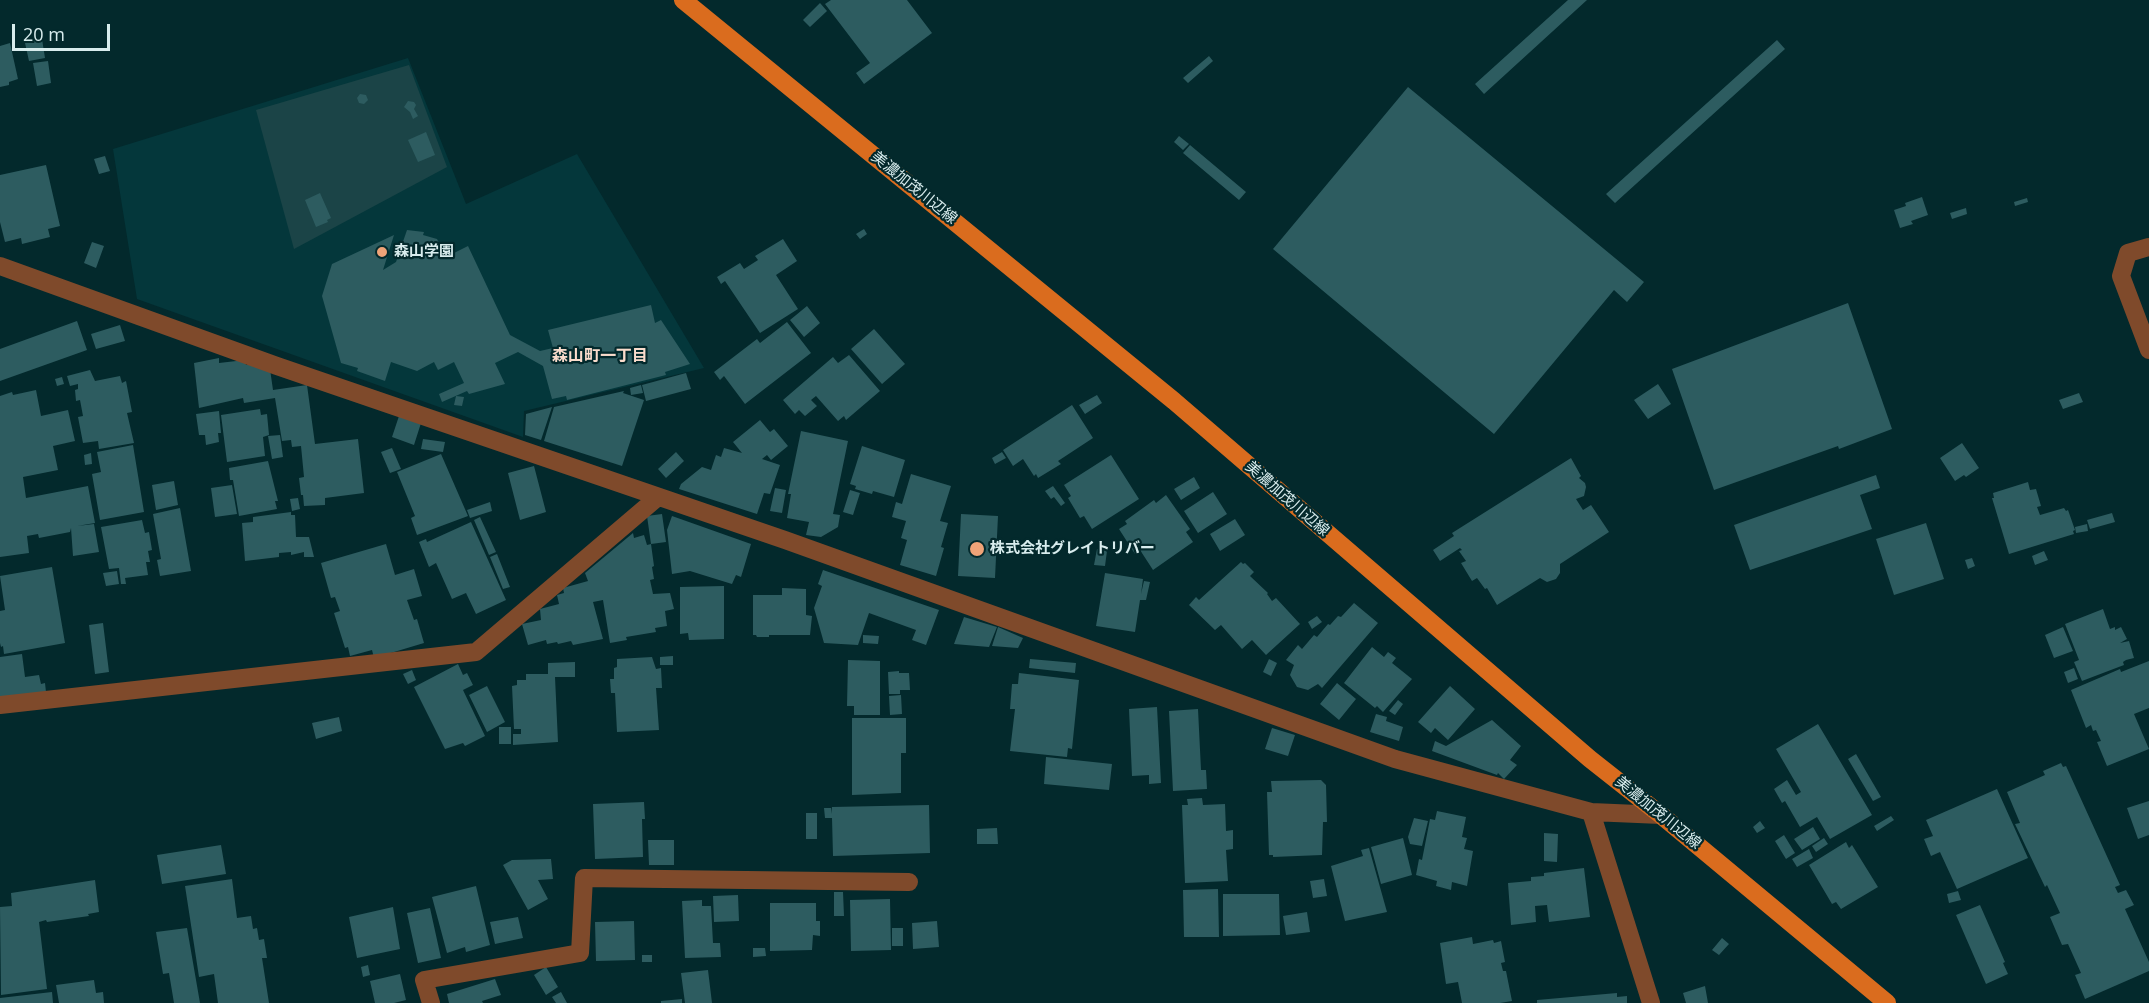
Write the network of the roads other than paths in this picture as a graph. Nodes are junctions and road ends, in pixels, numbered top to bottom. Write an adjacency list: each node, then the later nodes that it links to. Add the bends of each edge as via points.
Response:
1 (683, 0): 8 (main road, 美濃加茂川辺線, via 1174,401 1590,759)
2 (2149, 247): 4 (street, via 2128,253 2121,276)
3 (0, 266): 5 (street)
4 (2149, 350)
5 (658, 497): 6 (street, via 476,652); 7 (street, via 1395,759)
6 (0, 705)
7 (1591, 812): 8 (street); 11 (street)
8 (1661, 815): 12 (main road, 美濃加茂川辺線)
9 (909, 882): 10 (street, via 584,878 580,953 424,980)
10 (431, 1003)
11 (1651, 1003)
12 (1887, 1003)

